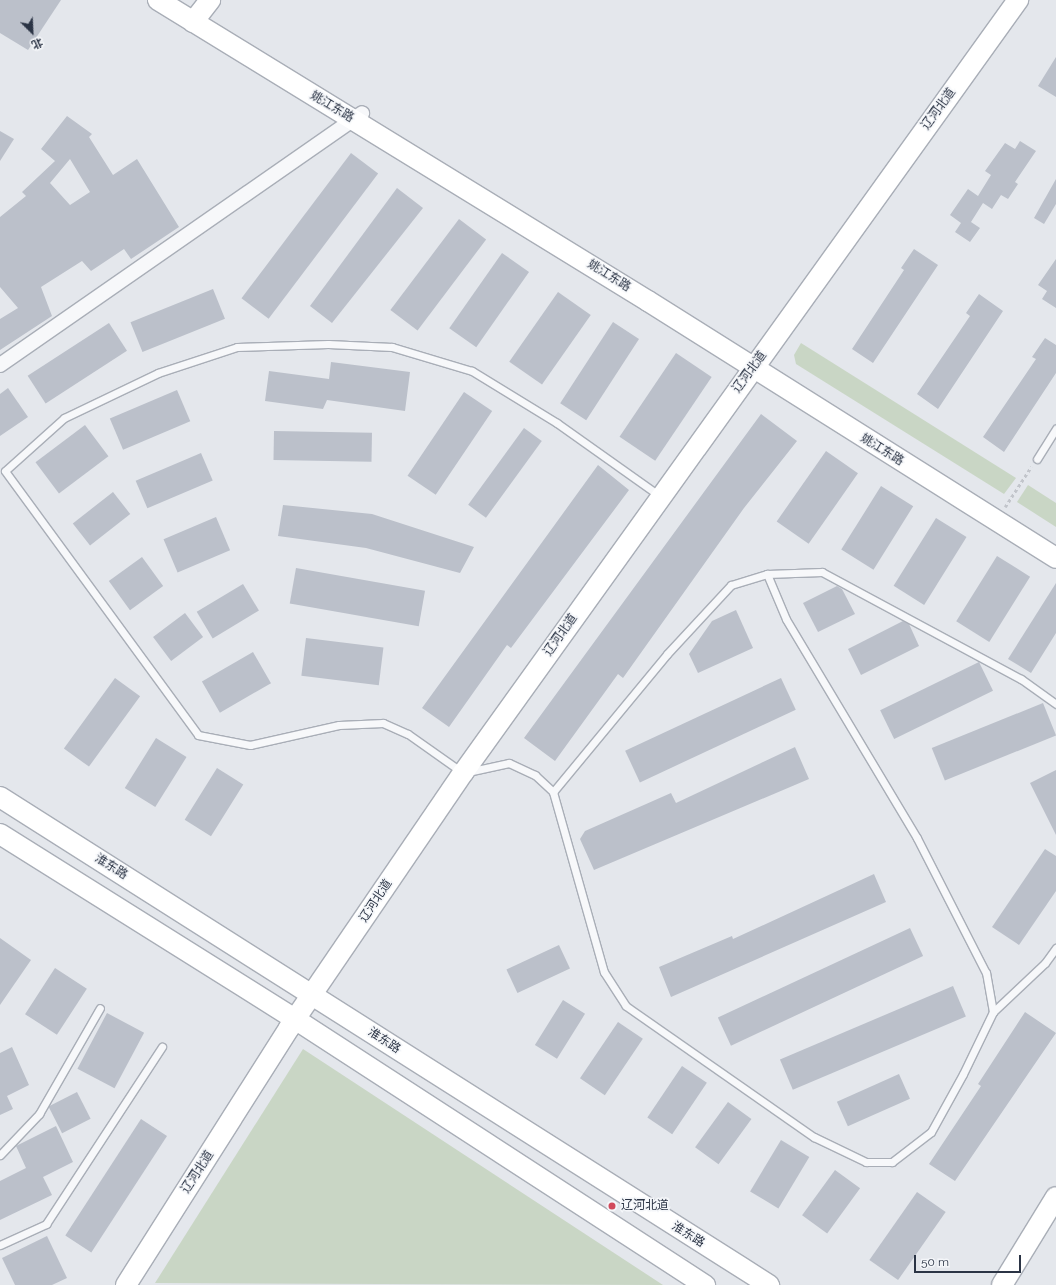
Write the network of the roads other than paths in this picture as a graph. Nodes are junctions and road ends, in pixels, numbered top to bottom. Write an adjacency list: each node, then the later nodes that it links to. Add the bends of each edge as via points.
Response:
1 (158, 0): 4 (street, 姚江东路)
2 (182, 0): 4 (street, 姚江东路)
3 (1018, 0): 6 (street, 辽河北道)
4 (201, 11): 5 (street, 姚江东路)
5 (358, 116): 6 (street, 姚江东路); 7 (street)
6 (755, 364): 10 (street, 辽河北道); 11 (street, 姚江东路); 12 (street, 姚江东路)
7 (0, 365)
8 (1056, 429): 9 (lane)
9 (1037, 459)
10 (660, 496): 15 (street, 辽河北道); 15 (lane, via 557,423 472,371 392,347 336,344 236,347 158,373 64,418 5,471 198,735 250,745 339,725 383,723 408,734)
11 (1056, 548)
12 (1056, 558)
13 (767, 574): 14 (lane, via 822,572 1021,679); 16 (lane, via 731,585 667,654); 22 (lane, via 786,619 920,845 986,973)
14 (1056, 704)
15 (463, 773): 16 (lane, via 509,763 535,775); 20 (street, 辽河北道)
16 (553, 792): 22 (lane, via 604,972 626,1006 814,1137 866,1162 892,1162 931,1132)
17 (0, 797): 20 (street, 淮东路)
18 (0, 834): 23 (street)
19 (1056, 948): 22 (lane, via 1045,963)
20 (312, 995): 23 (street, 辽河北道); 31 (street, 淮东路)
21 (100, 1008): 25 (lane, via 38,1114)
22 (993, 1012)
23 (295, 1019): 29 (street, 辽河北道); 30 (street)
24 (162, 1047): 27 (lane, via 46,1224)
25 (0, 1155)
26 (1056, 1197): 28 (street, via 1025,1246)
27 (0, 1245)
28 (995, 1282)
29 (126, 1285)
30 (705, 1285)
31 (769, 1285)

